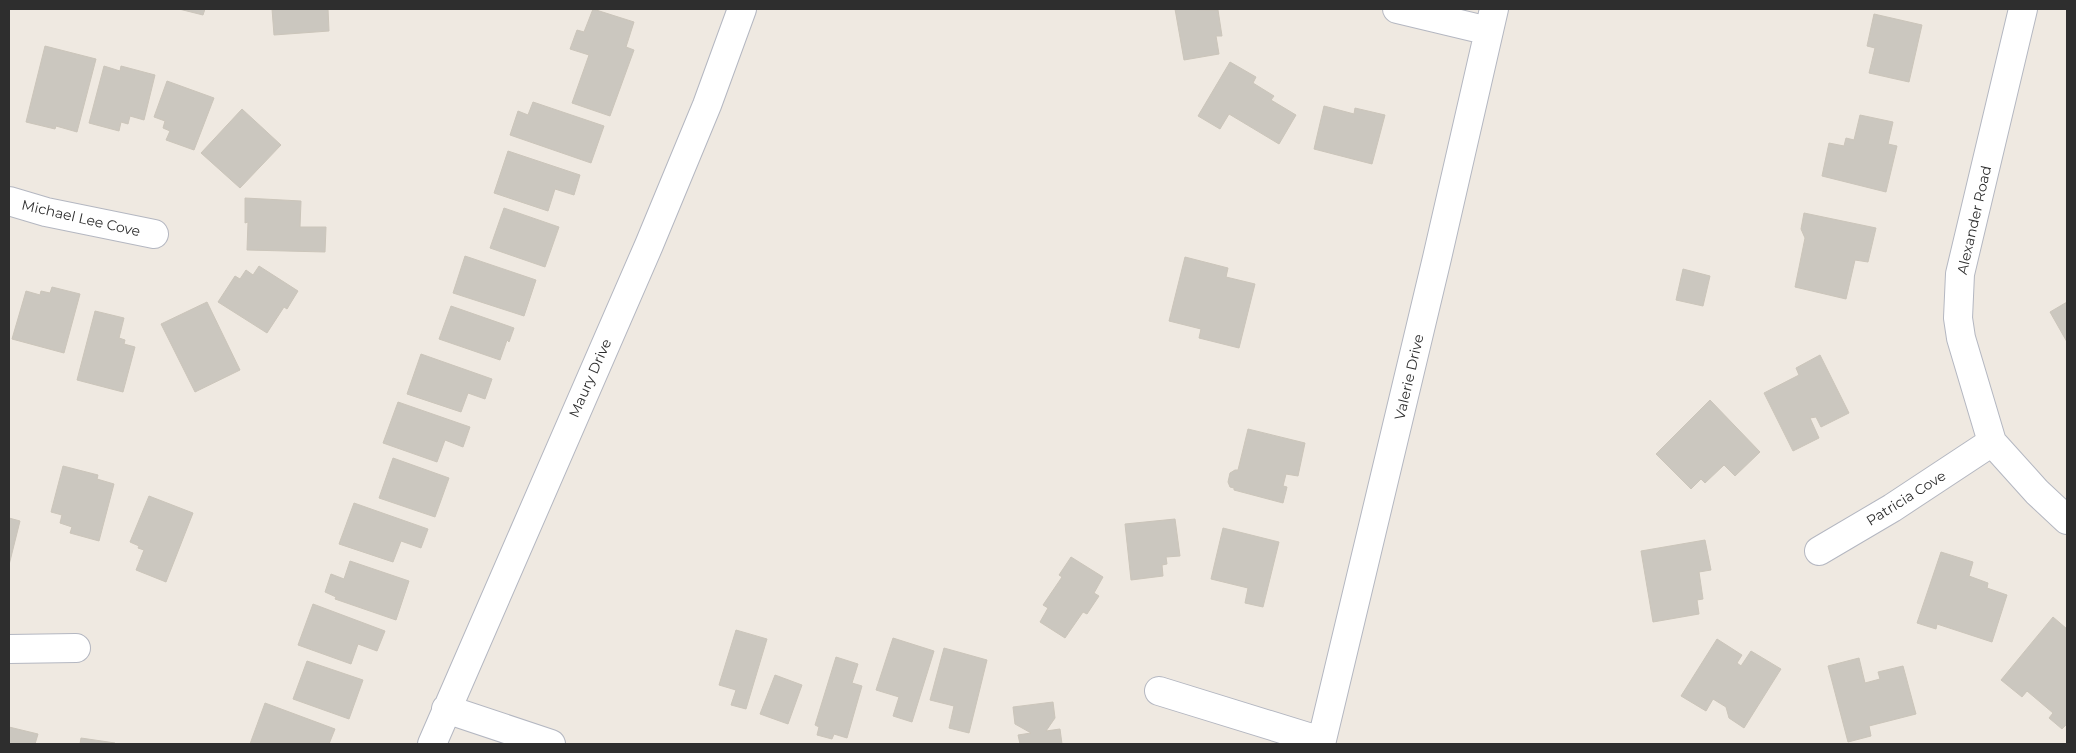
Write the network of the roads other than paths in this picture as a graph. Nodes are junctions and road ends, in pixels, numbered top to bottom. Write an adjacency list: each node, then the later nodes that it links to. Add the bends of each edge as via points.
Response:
1 (742, 9): 13 (street, Maury Drive, via 707,105 649,244)
2 (1397, 9): 4 (street)
3 (2023, 9): 7 (street, Alexander Road, via 1960,274 1958,318 1961,338)
4 (1492, 20): 14 (street, Valerie Drive)
5 (9, 201): 6 (street, Michael Lee Cove, via 46,212)
6 (154, 234)
7 (1992, 442): 8 (street, Alexander Road); 9 (street, Patricia Cove, via 1892,508)
8 (2067, 520)
9 (1818, 551)
10 (76, 648): 11 (street)
11 (9, 649)
12 (1159, 691): 14 (street)
13 (446, 709): 15 (street, Maury Drive); 16 (street)
14 (1321, 743)
15 (432, 744)
16 (551, 744)

